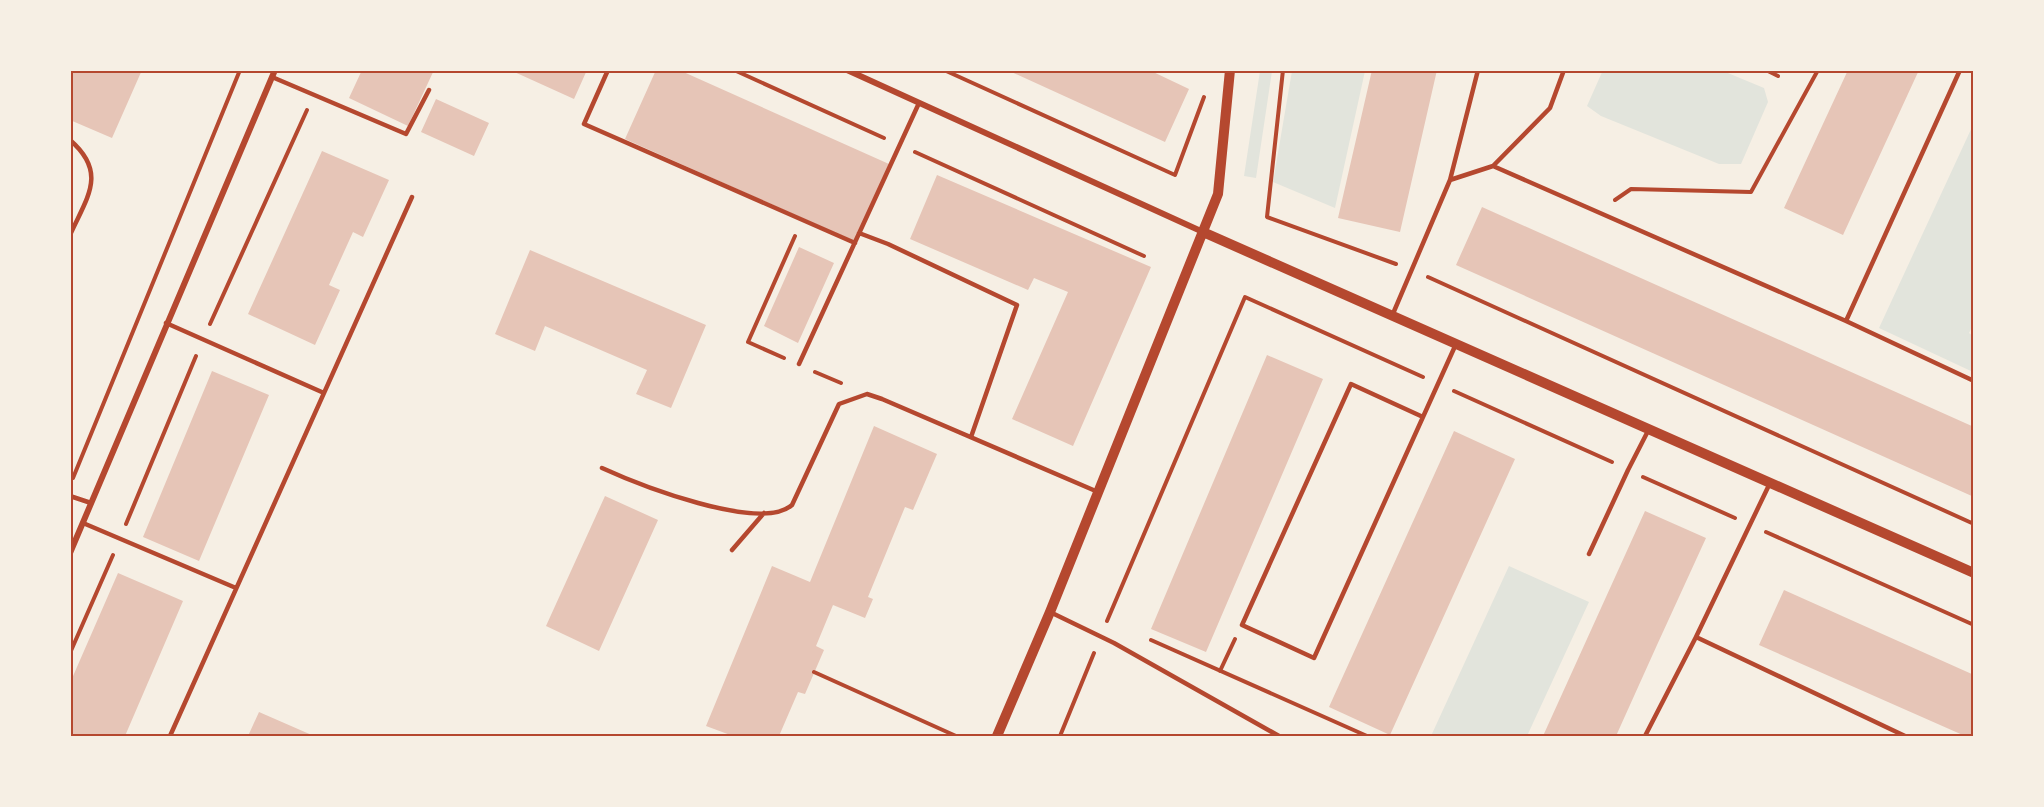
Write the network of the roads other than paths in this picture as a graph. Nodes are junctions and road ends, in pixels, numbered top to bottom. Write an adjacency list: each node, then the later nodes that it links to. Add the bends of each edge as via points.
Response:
1 (608, 70): 17 (lane, via 584,124)
2 (847, 70): 9 (street)
3 (1230, 70): 14 (street, via 1218,194)
4 (1478, 70): 12 (lane)
5 (1564, 70): 11 (lane, via 1550,108)
6 (1960, 70): 19 (lane)
7 (273, 74): 8 (lane, via 406,134); 20 (street)
8 (429, 90)
9 (919, 103): 14 (street); 15 (lane)
10 (70, 140): 16 (lane, via 81,149 93,176 90,192)
11 (1493, 166): 12 (lane); 19 (lane)
12 (1450, 180): 18 (lane)
13 (412, 197): 24 (lane)
14 (1203, 232): 18 (street); 30 (street)
15 (860, 233): 17 (lane); 27 (lane, via 1017,304)
16 (70, 235)
17 (855, 243): 22 (lane)
18 (1392, 316): 21 (street)
19 (1846, 321): 23 (lane)
20 (166, 323): 24 (lane); 32 (street)
21 (1456, 344): 25 (lane); 26 (street)
22 (799, 364)
23 (1974, 381)
24 (324, 393): 39 (lane)
25 (1424, 417): 25 (lane, via 1314,658 1242,625 1351,384)
26 (1649, 429): 29 (street); 37 (lane)
27 (971, 437): 30 (lane); 33 (lane, via 882,399 867,394 858,396 839,404 792,505)
28 (602, 468): 33 (lane, via 671,496)
29 (1770, 483): 38 (street); 41 (lane)
30 (1098, 492): 40 (street)
31 (70, 496): 32 (lane)
32 (91, 503): 34 (street)
33 (764, 513): 35 (lane)
34 (83, 523): 36 (street); 39 (lane)
35 (732, 550)
36 (70, 553)
37 (1590, 554)
38 (1974, 573)
39 (236, 588): 43 (lane)
40 (1050, 612): 42 (lane, via 1101,636); 44 (street)
41 (1696, 637): 46 (lane); 47 (lane)
42 (1272, 735): 45 (lane)
43 (170, 736)
44 (997, 736)
45 (1279, 736)
46 (1645, 736)
47 (1905, 736)

